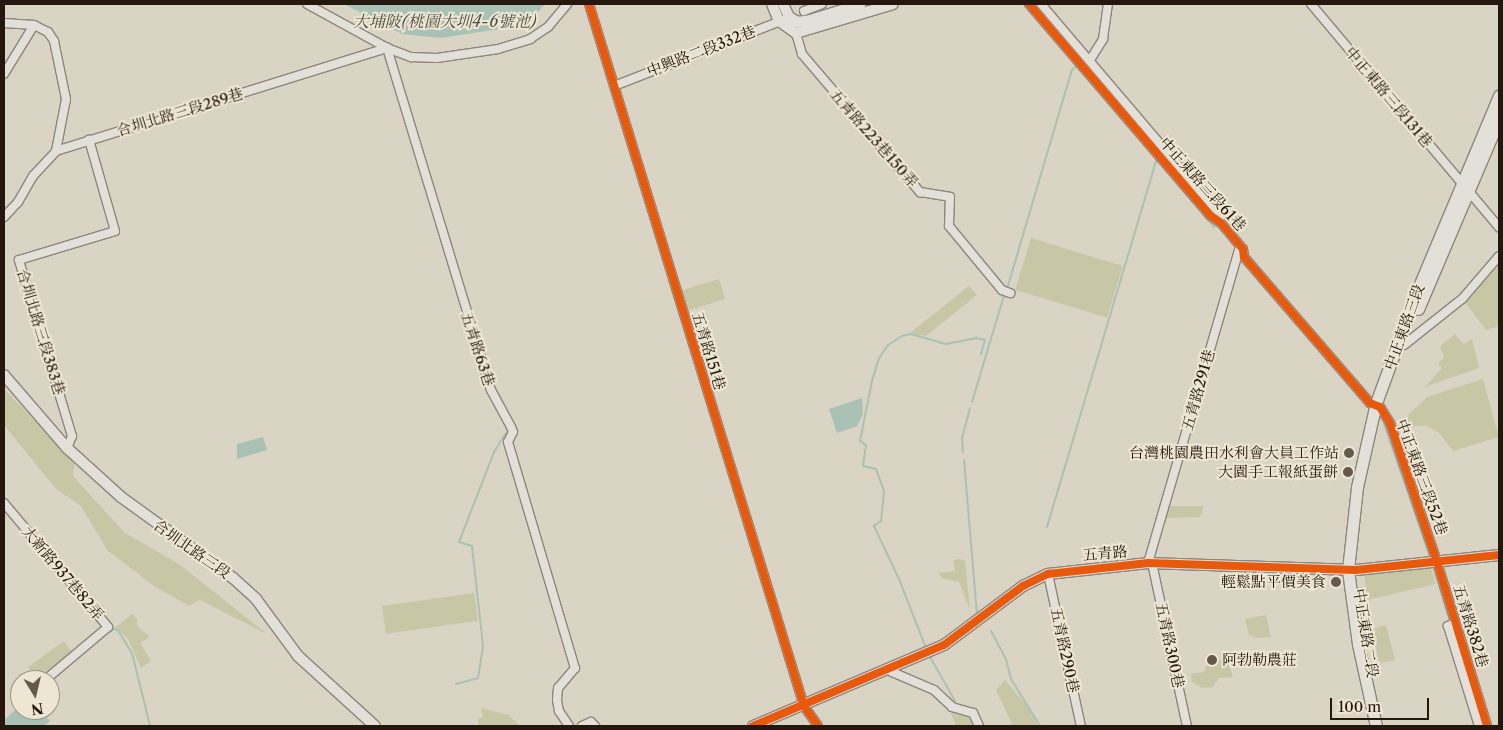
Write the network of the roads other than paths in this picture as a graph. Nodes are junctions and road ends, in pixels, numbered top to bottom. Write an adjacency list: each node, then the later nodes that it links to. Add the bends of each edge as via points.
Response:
1 (307, 4): 18 (street)
2 (567, 4): 18 (street, via 530,39 498,49 437,58 411,56)
3 (589, 4): 21 (street, 五青路151巷)
4 (772, 4): 14 (street)
5 (783, 4): 14 (street)
6 (822, 4): 13 (street)
7 (862, 4): 14 (street, via 810,20)
8 (893, 4): 17 (street)
9 (1029, 4): 28 (street, 中正東路三段61巷, via 1211,216)
10 (1041, 4): 19 (street)
11 (1108, 4): 19 (street, via 1103,39)
12 (1311, 4): 26 (street, 中正東路三段131巷)
13 (804, 11)
14 (784, 19): 17 (street); 21 (street, 中興路二段332巷)
15 (4, 23): 16 (street)
16 (34, 25): 20 (street); 25 (street, via 48,32 54,41 66,89)
17 (796, 33): 32 (street, 五青路223巷150弄, via 802,54 920,192 950,197 949,226 1002,290)
18 (387, 48): 24 (street, 合圳北路三段289巷); 48 (street, 五青路63巷, via 491,390 513,432 508,442 576,668 558,688 559,711)
19 (1090, 60): 28 (street, via 1218,212)
20 (4, 74)
21 (614, 86): 46 (street, 五青路151巷)
22 (1499, 96): 26 (main road, 中正東路三段)
23 (1499, 119): 26 (main road, 中正東路三段)
24 (88, 140): 25 (street, 合圳北路三段289巷); 36 (street, 合圳北路三段383巷, via 115,231 19,260 72,436)
25 (56, 150): 27 (street)
26 (1465, 187): 29 (street, 中正東路三段131巷); 33 (main road, 中正東路三段); 35 (main road, 中正東路三段)
27 (4, 217)
28 (1221, 223): 30 (street, 中正東路三段61巷)
29 (1499, 227)
30 (1240, 246): 35 (street, 中正東路三段61巷, via 1244,257 1370,403); 40 (street, 五青路291巷)
31 (1499, 256): 33 (street, via 1463,298)
32 (1010, 293)
33 (1404, 345): 35 (main road, 中正東路三段)
34 (4, 375): 36 (street, 合圳北路三段)
35 (1378, 405): 39 (street, 中正東路三段52巷, via 1390,423); 41 (main road, 中正東路三段)
36 (67, 448): 47 (street, 合圳北路三段, via 121,497 233,578 256,599 298,656)
37 (4, 503): 45 (street, 大新路937巷82弄, via 108,627)
38 (1499, 555): 39 (street, 五青路)
39 (1437, 562): 41 (street, 五青路); 43 (street, 五青路382巷)
40 (1150, 563): 41 (street, 五青路); 42 (street, 五青路); 55 (street, 五青路300巷)
41 (1352, 570): 56 (main road, 中正東路二段, via 1358,644); 57 (main road, 中正東路二段)
42 (1048, 574): 44 (street, 五青路, via 1022,586 944,645); 54 (street, 五青路290巷)
43 (1455, 623): 58 (street, 五青路382巷, via 1448,626); 59 (street, 五青路382巷)
44 (889, 668): 46 (street, 五青路); 53 (street, via 934,690 952,707 973,713)
45 (58, 670)
46 (804, 706): 51 (street, 五青路); 52 (street, 五青路151巷)
47 (375, 726)
48 (569, 726)
49 (582, 726): 50 (street, via 590,722)
50 (595, 726)
51 (753, 726)
52 (818, 726)
53 (979, 726)
54 (1081, 726)
55 (1187, 726)
56 (1376, 726)
57 (1383, 726)
58 (1479, 726)
59 (1487, 726)

